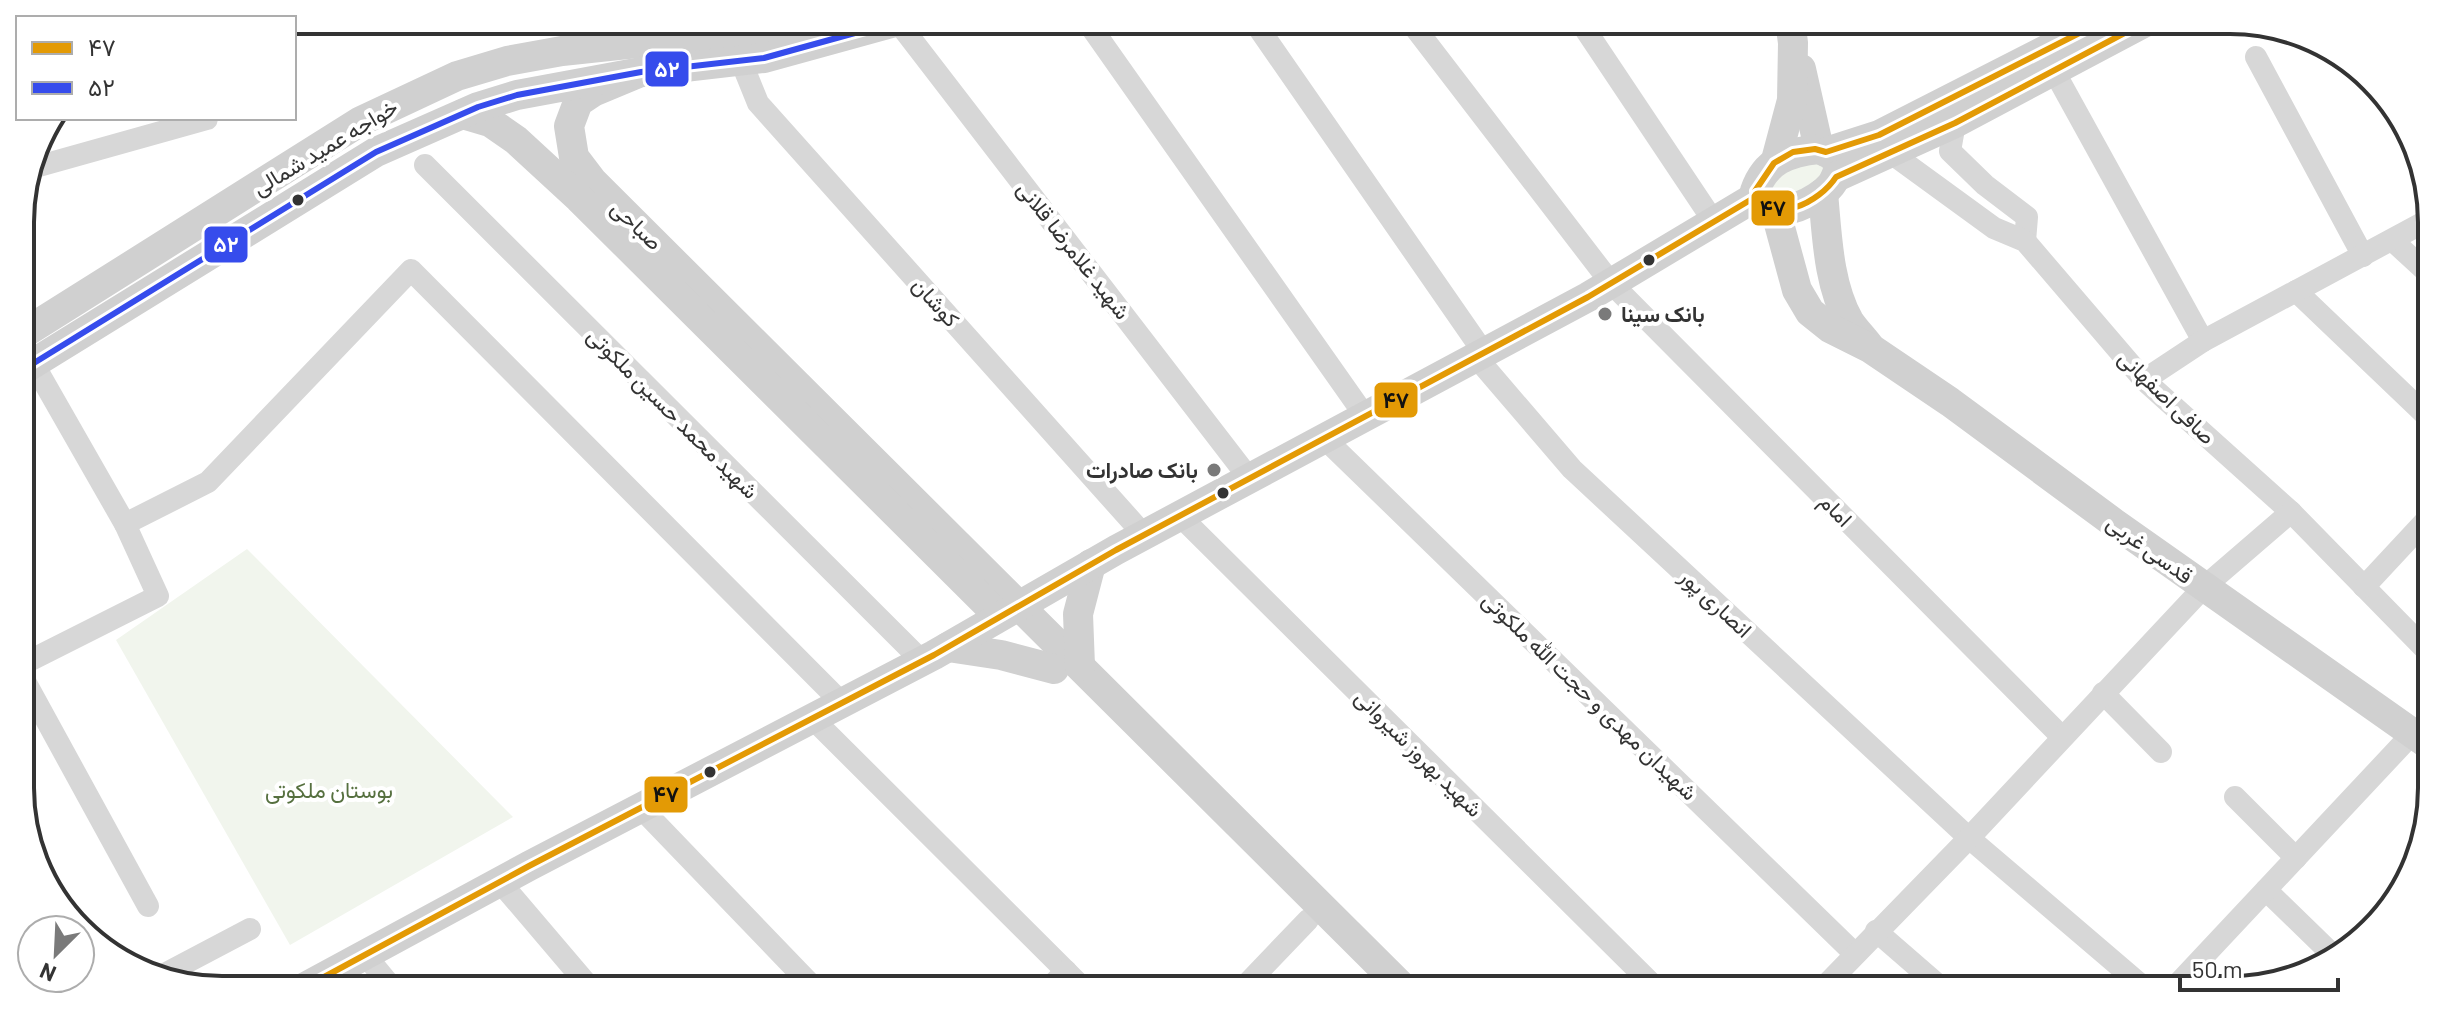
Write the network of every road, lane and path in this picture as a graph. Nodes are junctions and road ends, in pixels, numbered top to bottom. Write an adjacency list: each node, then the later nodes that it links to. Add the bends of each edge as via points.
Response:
1 (663, 34): 34 (street, خواجه عمید شمالی, via 507,61 415,94 361,121)
2 (856, 34): 13 (street, خواجه عمید شمالی)
3 (910, 34): 44 (street, شهید غلامرضا قلانی)
4 (1096, 34): 42 (street)
5 (1262, 34): 37 (street, انصاری پور)
6 (1420, 34): 32 (street, امام)
7 (1588, 34): 25 (street)
8 (1792, 34): 20 (street, via 1792,100)
9 (1793, 34): 23 (street, قدسی غربی)
10 (2069, 34): 23 (street)
11 (2123, 34): 14 (street)
12 (2256, 57): 30 (street)
13 (741, 61): 15 (street, خواجه عمید شمالی); 49 (street, کوشان, via 758,103)
14 (2054, 71): 18 (street); 35 (street)
15 (641, 72): 16 (street, خواجه عمید شمالی, via 517,95); 27 (street, صباحی, via 578,102 569,126 574,157)
16 (463, 114): 27 (street, صباحی, via 490,122 516,140); 38 (street, خواجه عمید شمالی, via 376,152)
17 (203, 120): 21 (street)
18 (1955, 123): 19 (street); 29 (street, via 1950,151 2027,217)
19 (1891, 153): 23 (street); 29 (street, صافی اصفهانی, via 1994,228)
20 (1776, 160): 23 (street, via 1797,151); 24 (street, via 1760,175 1755,191)
21 (43, 165)
22 (425, 165): 57 (street, شهید محمد حسین ملکوتی)
23 (1826, 168): 24 (street, via 1818,198 1797,207); 36 (street, قدسی غربی, via 1827,238 1835,284 1849,321)
24 (1766, 203): 25 (street); 36 (street, قدسی غربی, via 1810,312)
25 (1714, 222): 32 (street)
26 (2418, 226): 28 (street)
27 (638, 240): 53 (street, صباحی)
28 (2392, 240): 30 (street); 31 (street)
29 (2025, 241): 40 (street, صافی اصفهانی)
30 (2363, 256): 33 (street)
31 (2418, 264)
32 (1611, 283): 37 (street); 64 (street, امام)
33 (2296, 291): 35 (street); 41 (street)
34 (34, 327)
35 (2203, 341): 40 (street)
36 (1870, 348): 51 (street, قدسی غربی)
37 (1480, 355): 42 (street); 68 (street, انصاری پور, via 1572,469)
38 (34, 363)
39 (34, 378): 47 (street)
40 (2144, 380): 45 (street, صافی اصفهانی)
41 (2418, 408)
42 (1365, 416): 43 (street)
43 (1324, 438): 44 (street); 77 (street, شهیدان مهدی و حجت الله ملکوتی)
44 (1249, 478): 46 (street)
45 (2291, 512): 51 (street); 52 (street, صافی اصفهانی)
46 (1180, 516): 49 (street); 90 (street, شهید بهروز شیروانی)
47 (125, 524): 56 (street, via 158,596); 61 (street, via 208,482 411,270)
48 (2418, 529): 52 (street)
49 (1144, 535): 50 (street)
50 (1091, 564): 53 (street); 58 (street)
51 (2204, 587): 59 (street); 63 (street, قدسی غربی)
52 (2364, 587): 54 (street, صافی اصفهانی)
53 (1010, 611): 55 (street); 58 (street, صباحی)
54 (2418, 642)
55 (948, 647): 57 (street); 58 (street)
56 (34, 658)
57 (922, 661): 61 (street)
58 (1067, 668): 73 (street, صباحی); 89 (street, صباحی)
59 (2103, 693): 64 (street); 65 (street)
60 (34, 698): 72 (street)
61 (842, 703): 62 (street)
62 (813, 719): 67 (street); 80 (street)
63 (2416, 730): 69 (street)
64 (2062, 737): 68 (street)
65 (2161, 752)
66 (2235, 797): 69 (street)
67 (640, 807): 70 (street); 84 (street)
68 (1969, 838): 75 (street); 93 (street, انصاری پور)
69 (2296, 858): 71 (street)
70 (500, 882): 78 (street); 83 (street)
71 (2266, 890): 76 (street); 94 (street)
72 (148, 906)
73 (1308, 920): 87 (street); 88 (street, صباحی)
74 (250, 929): 79 (street)
75 (1876, 931): 77 (street); 92 (street)
76 (2326, 949)
77 (1855, 954): 91 (street)
78 (366, 956): 81 (street); 82 (street)
79 (174, 969)
80 (1066, 971): 85 (street); 86 (street)
81 (327, 976)
82 (382, 976)
83 (580, 976)
84 (803, 976)
85 (1061, 976)
86 (1071, 976)
87 (1254, 976)
88 (1363, 976)
89 (1390, 976)
90 (1644, 976)
91 (1834, 976)
92 (1928, 976)
93 (2131, 976)
94 (2192, 976)

